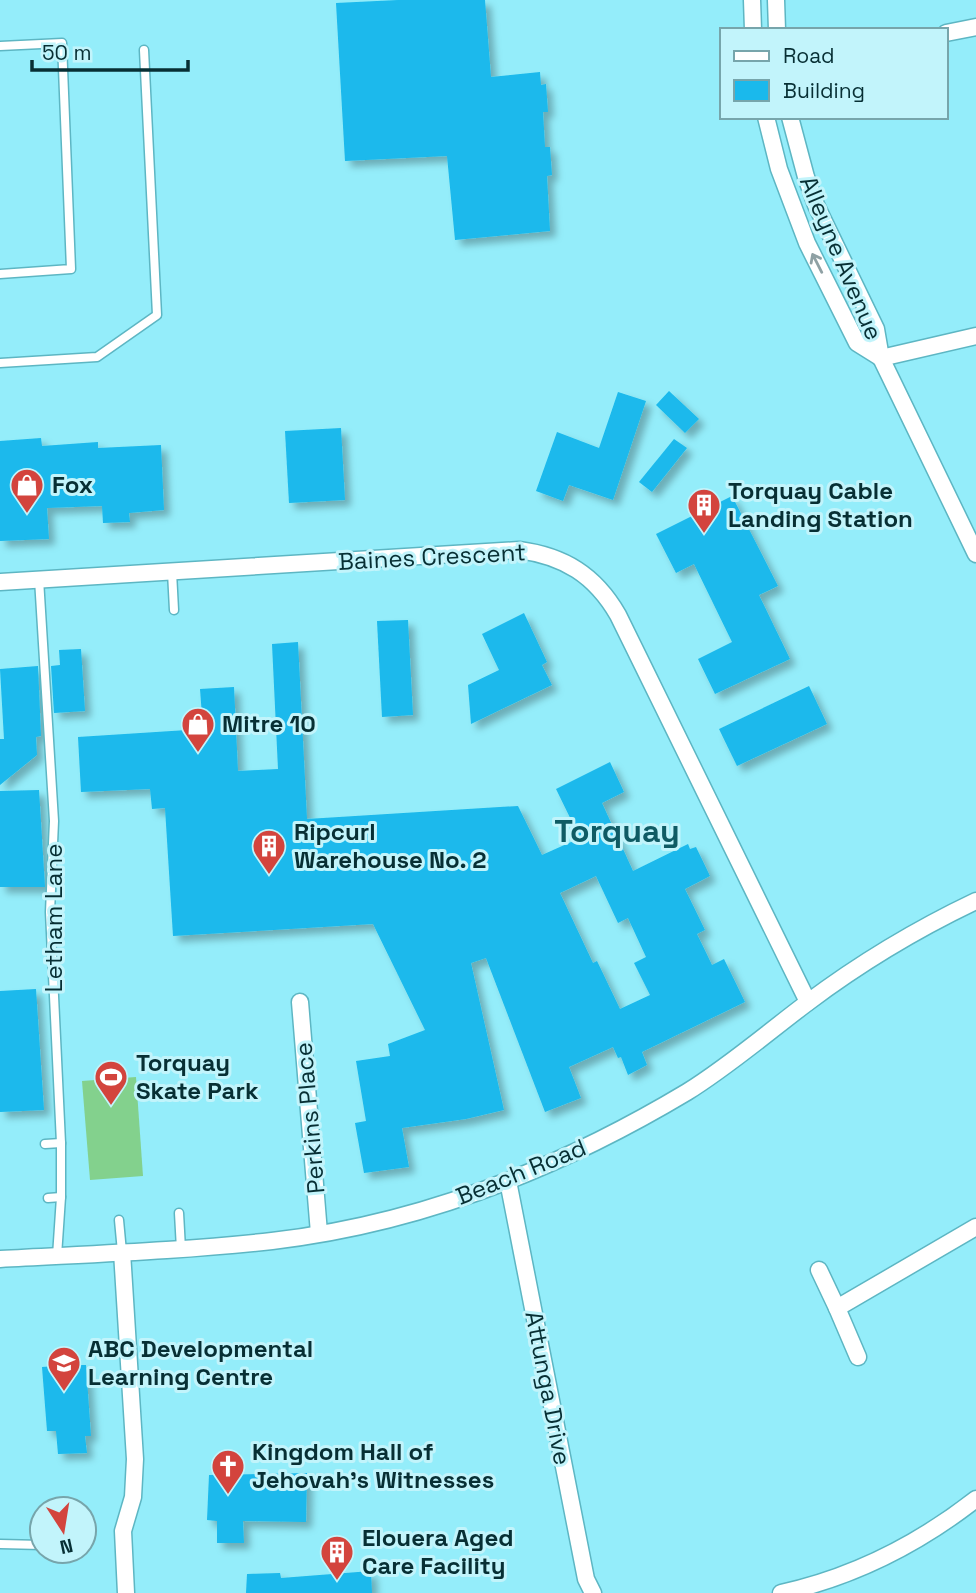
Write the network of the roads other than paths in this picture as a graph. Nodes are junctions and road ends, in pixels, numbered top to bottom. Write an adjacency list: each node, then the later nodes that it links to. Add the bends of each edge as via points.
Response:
1 (752, 0): 4 (street)
2 (776, 0): 5 (street)
3 (976, 27): 6 (street)
4 (753, 28)
5 (777, 28)
6 (948, 33)
7 (0, 46): 11 (lane, via 62,43 71,269)
8 (144, 50): 14 (lane, via 157,315 97,357)
9 (766, 119): 13 (street, Alleyne Avenue, one-way to 9, via 857,343 807,243 779,169)
10 (791, 119): 13 (street, Alleyne Avenue, via 816,205 876,329)
11 (0, 274)
12 (976, 336): 13 (street)
13 (881, 358): 15 (street, Alleyne Avenue)
14 (0, 363)
15 (976, 554)
16 (172, 572): 17 (street, Baines Crescent); 19 (lane); 22 (street, Baines Crescent, via 519,550 542,553 579,571 608,597 618,615)
17 (38, 579): 18 (street, Baines Crescent); 23 (lane, Letham Lane, via 54,821 50,912)
18 (0, 582)
19 (174, 610)
20 (976, 901): 22 (street, Beach Road, via 869,960)
21 (300, 1002): 31 (street, Perkins Place)
22 (808, 1002): 25 (street, Beach Road, via 728,1065 662,1107)
23 (61, 1143): 24 (lane); 26 (lane, Letham Lane)
24 (45, 1144)
25 (508, 1181): 31 (street, Beach Road, via 417,1211); 43 (street, Attunga Drive, via 586,1579)
26 (61, 1197): 27 (lane); 34 (lane, Letham Lane)
27 (48, 1198)
28 (179, 1213): 32 (lane)
29 (119, 1220): 33 (lane)
30 (976, 1227): 37 (street)
31 (319, 1233): 32 (street, Beach Road)
32 (181, 1249): 33 (street, Beach Road)
33 (122, 1252): 34 (street, Beach Road); 42 (street, via 135,1459 133,1497 123,1531)
34 (57, 1256): 35 (street, Beach Road)
35 (0, 1259)
36 (820, 1270): 37 (street)
37 (837, 1308): 38 (street)
38 (859, 1357)
39 (974, 1503): 44 (street, via 886,1558)
40 (0, 1544): 41 (lane)
41 (28, 1545)
42 (125, 1593)
43 (593, 1593)
44 (780, 1593)

